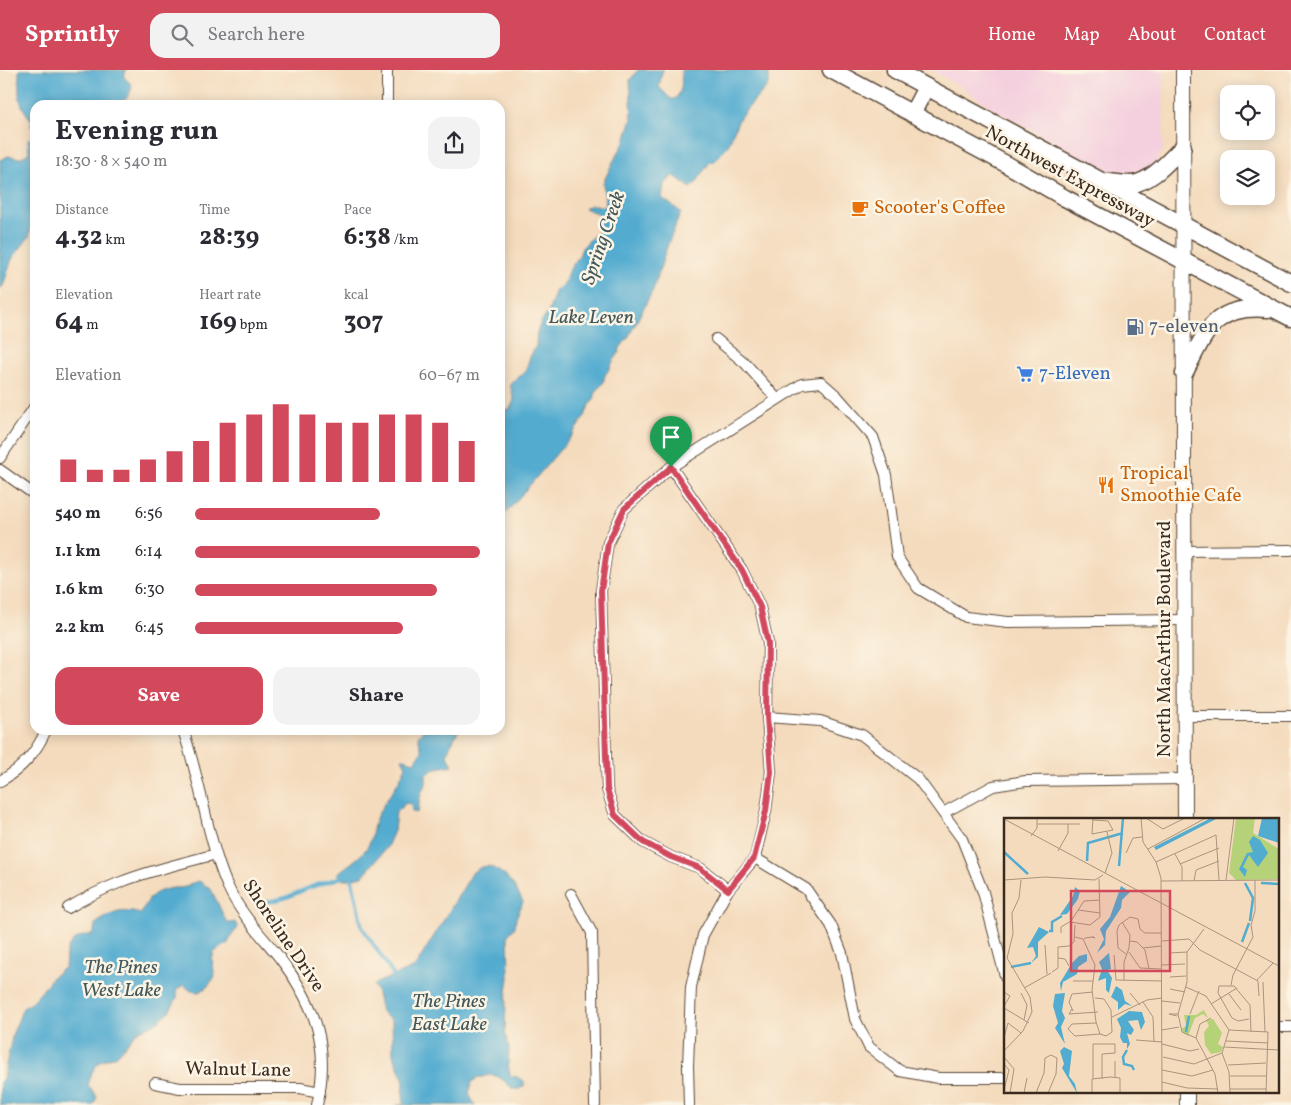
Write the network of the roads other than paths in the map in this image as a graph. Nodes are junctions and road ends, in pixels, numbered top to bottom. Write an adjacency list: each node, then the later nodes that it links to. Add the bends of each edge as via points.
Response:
1 (386, 70): 6 (street)
2 (831, 70): 7 (highway, Northwest Expressway)
3 (895, 70): 5 (highway, Northwest Expressway)
4 (1183, 70): 8 (main road, North MacArthur Boulevard)
5 (926, 87): 7 (highway); 9 (highway, Northwest Expressway)
6 (387, 100)
7 (912, 114): 11 (highway, Northwest Expressway)
8 (1184, 147): 9 (highway, via 1142,181 1134,184); 10 (main road, North MacArthur Boulevard)
9 (1103, 182): 10 (highway, Northwest Expressway)
10 (1184, 225): 11 (main road, North MacArthur Boulevard); 12 (highway, Northwest Expressway)
11 (1184, 261): 13 (highway, Northwest Expressway); 16 (main road, North MacArthur Boulevard)
12 (1291, 283)
13 (1274, 309): 14 (highway, Northwest Expressway); 16 (highway, via 1242,308 1224,315 1209,328)
14 (1291, 318)
15 (716, 339): 17 (street, via 745,363)
16 (1184, 374): 24 (main road, North MacArthur Boulevard)
17 (777, 399): 20 (street); 25 (street, via 802,384 821,382 873,437 886,476 897,557 918,588 966,617 1008,622)
18 (30, 413): 19 (street)
19 (0, 458)
20 (671, 467): 28 (street, via 742,570 760,607 768,643); 37 (street, via 624,509 608,543 601,591 607,789 615,815 643,842 700,868)
21 (0, 470): 22 (street)
22 (30, 492)
23 (1291, 550): 24 (street)
24 (1184, 551): 25 (main road, North MacArthur Boulevard)
25 (1184, 620): 26 (main road, North MacArthur Boulevard)
26 (1184, 716): 27 (street); 31 (main road, North MacArthur Boulevard)
27 (1291, 716)
28 (767, 717): 33 (street, via 820,721 862,735 918,779); 36 (street, via 771,772 766,811)
29 (44, 735): 32 (street, via 28,759)
30 (184, 735): 35 (street, Shoreline Drive)
31 (1184, 779): 33 (street, via 1026,781 993,786); 34 (main road, North MacArthur Boulevard)
32 (0, 781)
33 (943, 812): 40 (street, via 962,839 983,892)
34 (1185, 818)
35 (216, 854): 39 (street, via 122,881); 45 (street, Shoreline Drive, via 235,901 280,959 311,1008 323,1058)
36 (754, 858): 37 (street); 43 (street, via 806,889 831,925 842,953 855,1019 869,1047 900,1071 938,1078)
37 (728, 890): 49 (street, via 703,935 691,987)
38 (571, 894): 48 (street, via 592,933)
39 (68, 908)
40 (1004, 972)
41 (1278, 1027): 42 (street)
42 (1291, 1027)
43 (1004, 1078)
44 (155, 1083): 45 (street, Walnut Lane, via 180,1088 300,1088)
45 (320, 1092): 47 (street, Shoreline Drive)
46 (1187, 1092): 50 (main road)
47 (317, 1105)
48 (595, 1105)
49 (689, 1105)
50 (1186, 1105)

